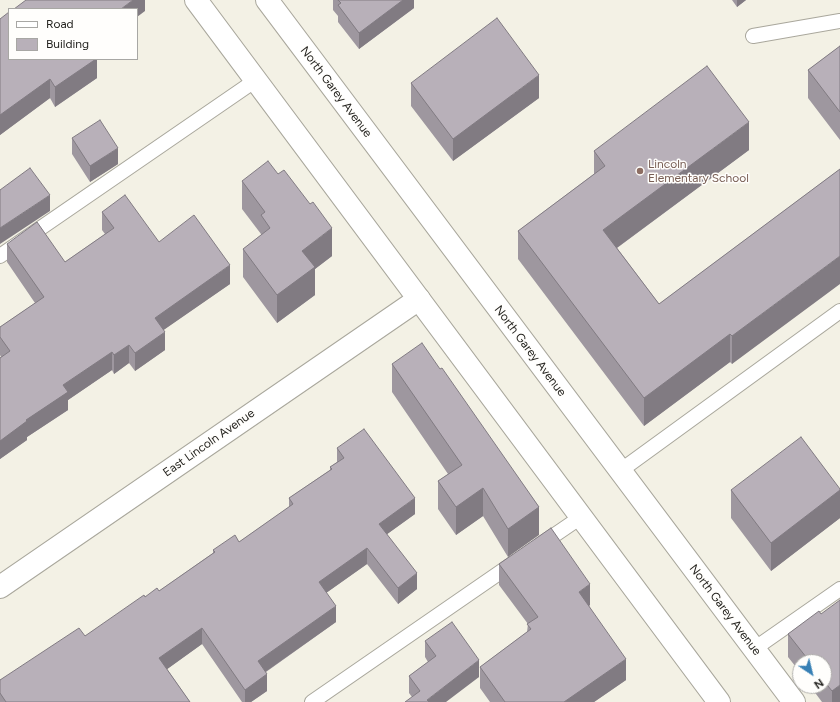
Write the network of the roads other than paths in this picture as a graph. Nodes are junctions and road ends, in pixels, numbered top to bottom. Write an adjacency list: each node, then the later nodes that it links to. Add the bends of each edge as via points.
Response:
1 (196, 0): 5 (main road)
2 (267, 0): 9 (main road, North Garey Avenue)
3 (840, 21): 4 (lane)
4 (753, 36)
5 (256, 80): 6 (lane); 7 (main road)
6 (0, 256)
7 (419, 299): 10 (main road); 11 (main road, East Lincoln Avenue)
8 (840, 311): 9 (lane)
9 (620, 471): 13 (main road, North Garey Avenue)
10 (581, 517): 14 (lane); 15 (main road)
11 (0, 587)
12 (840, 589): 13 (lane)
13 (754, 649): 16 (main road, North Garey Avenue)
14 (312, 702)
15 (719, 702)
16 (794, 702)

